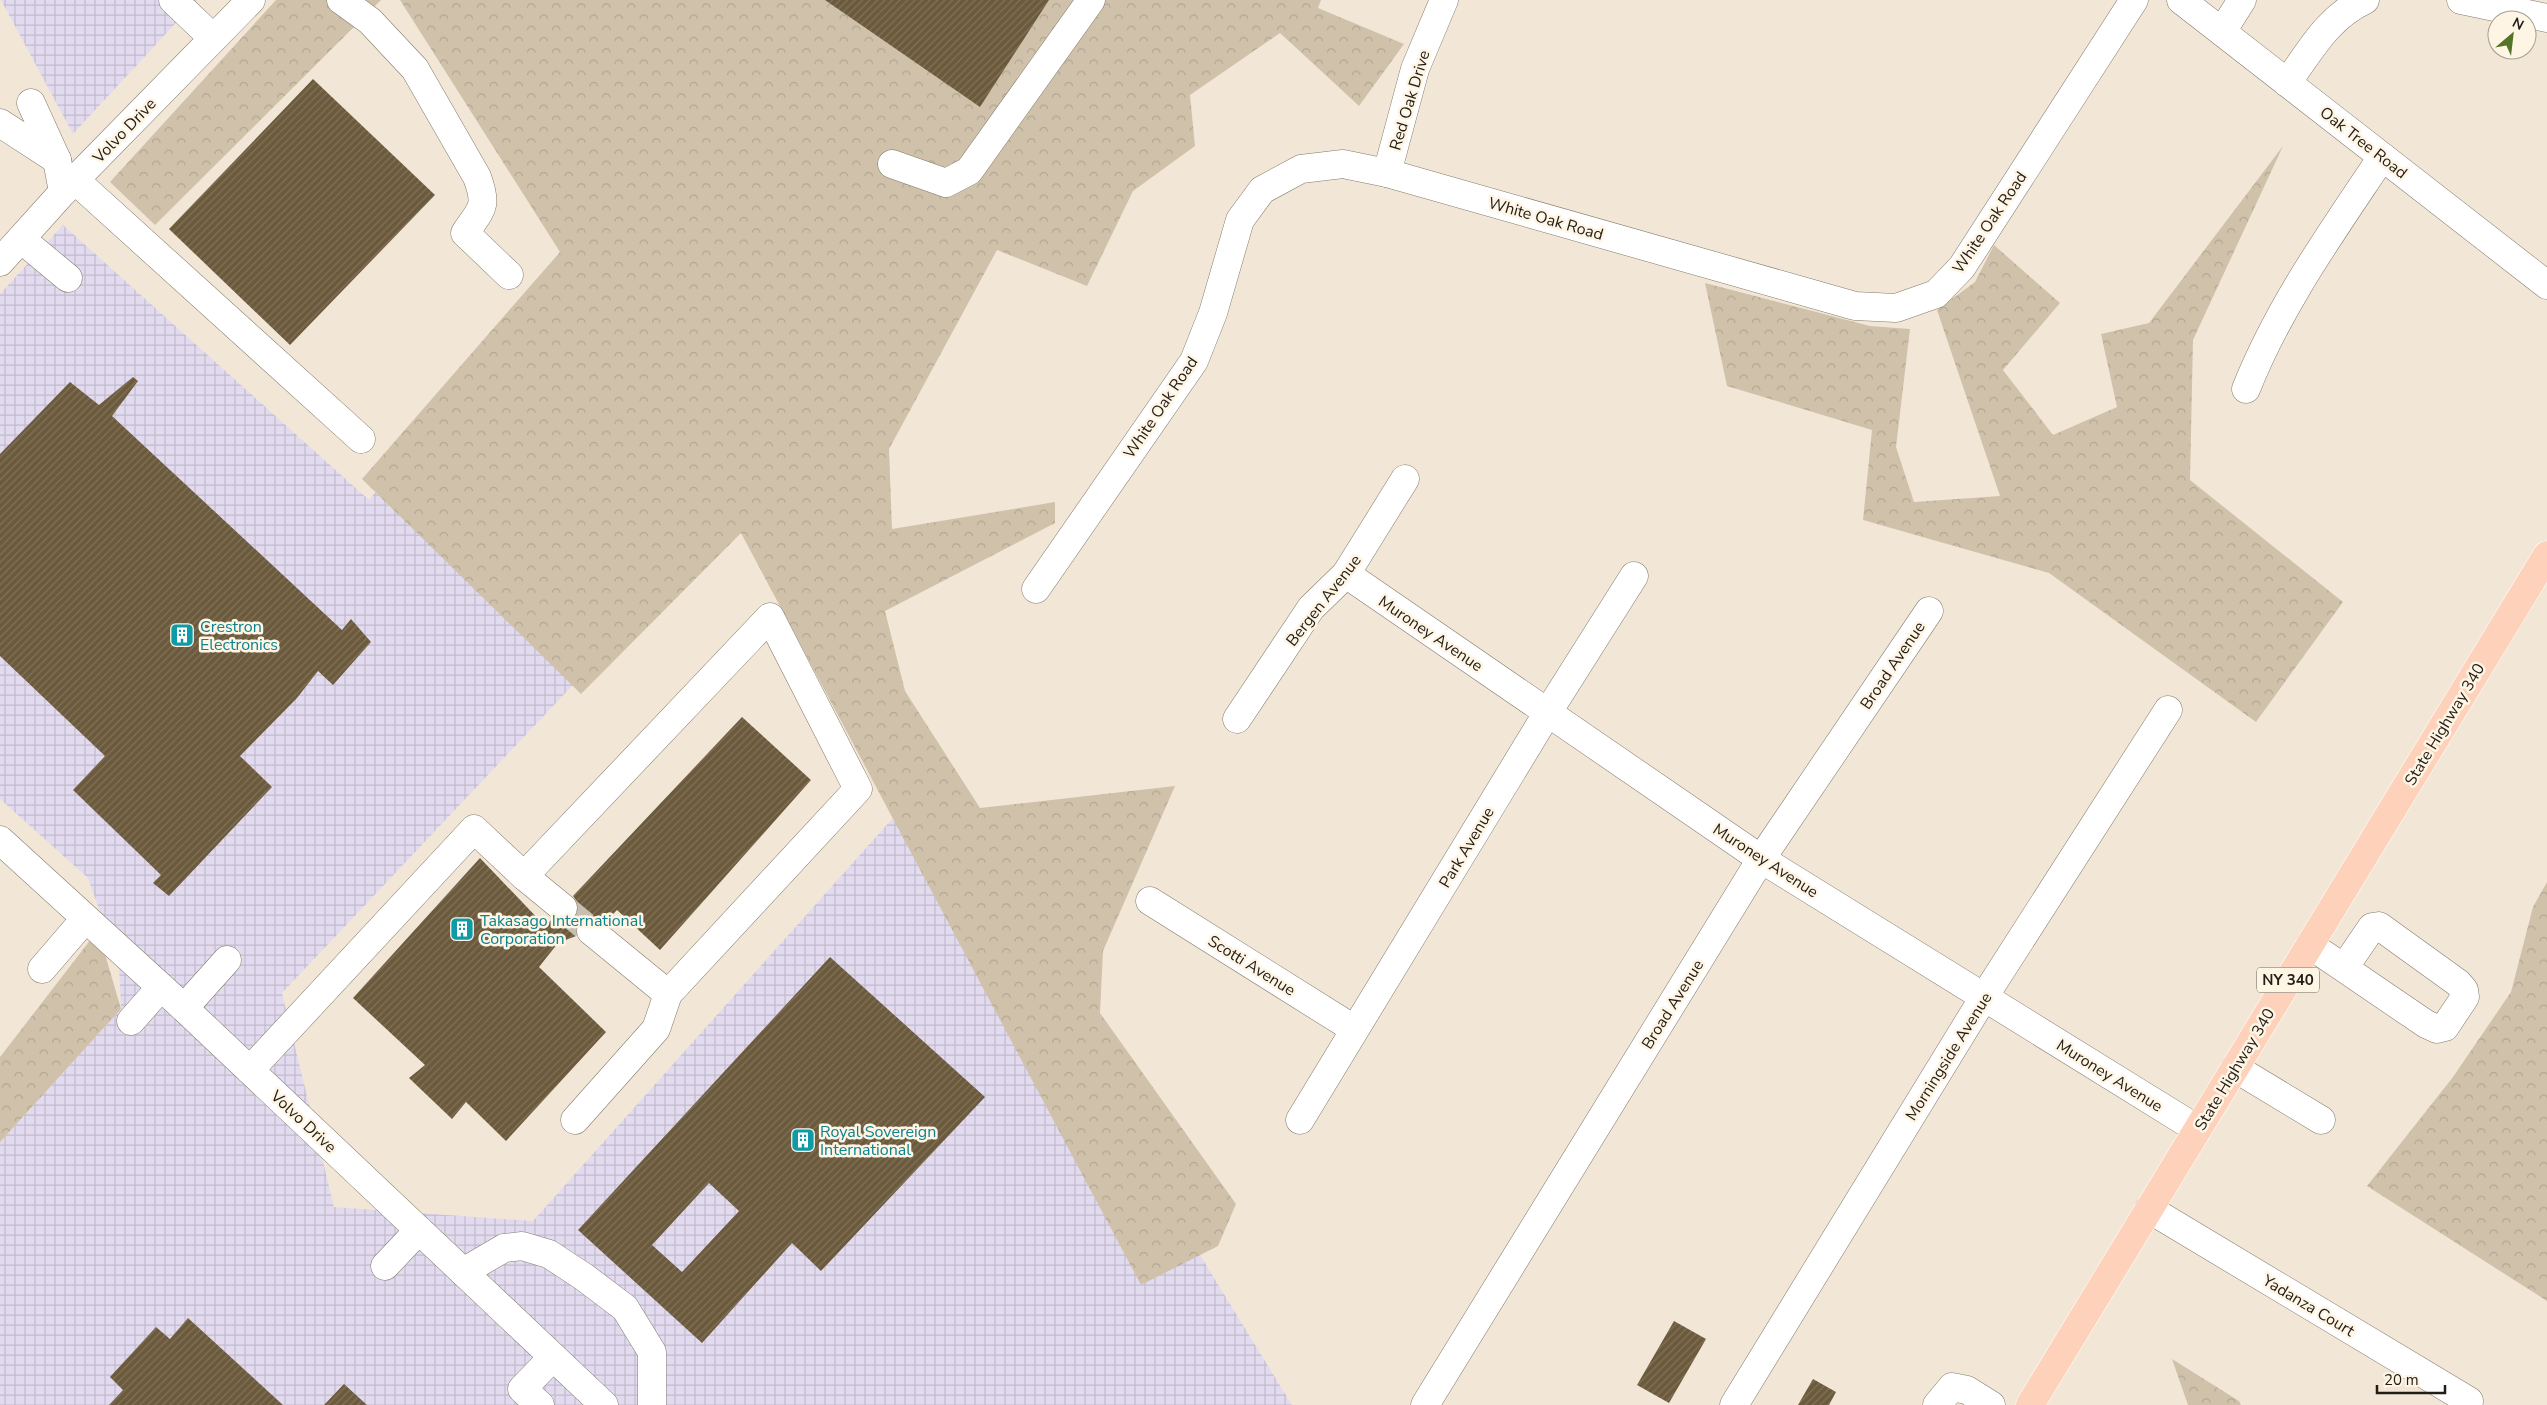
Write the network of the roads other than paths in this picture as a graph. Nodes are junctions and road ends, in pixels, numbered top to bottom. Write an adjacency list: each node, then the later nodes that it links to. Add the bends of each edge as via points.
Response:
1 (173, 0): 13 (street)
2 (251, 0): 13 (street, Volvo Drive)
3 (341, 0): 24 (street, via 370,22 415,69 477,177 484,196 481,209 465,233)
4 (1090, 0): 19 (street, via 968,171 946,183)
5 (1444, 0): 20 (street, Red Oak Drive, via 1415,69)
6 (2134, 0): 20 (street, White Oak Road, via 1962,266 1936,294 1896,308 1855,306)
7 (2182, 0): 12 (street, Oak Tree Road)
8 (2242, 0): 12 (street)
9 (2364, 0): 14 (street, via 2346,9 2320,36)
10 (2461, 0): 11 (street)
11 (2547, 18)
12 (2223, 30): 14 (street, Oak Tree Road)
13 (213, 38): 21 (street, Volvo Drive)
14 (2288, 83): 17 (street, Oak Tree Road)
15 (31, 103): 18 (street)
16 (0, 123): 18 (street)
17 (2382, 157): 26 (street, Oak Tree Road); 27 (street, via 2275,324)
18 (56, 160): 21 (street)
19 (892, 164)
20 (1387, 174): 33 (street, White Oak Road, via 1342,164 1301,169 1262,190 1240,220 1213,313 1194,360)
21 (69, 186): 22 (street, Volvo Drive); 28 (street)
22 (22, 239): 23 (street, Volvo Drive); 25 (street)
23 (0, 262)
24 (509, 275)
25 (68, 278)
26 (2547, 285)
27 (2246, 389)
28 (361, 439)
29 (1406, 479): 31 (street, Bergen Avenue)
30 (2547, 555): 45 (main road, State Highway 340 / NY 340)
31 (1346, 574): 36 (street, Muroney Avenue); 37 (street, Bergen Avenue, via 1311,608)
32 (1634, 576): 36 (street, Park Avenue)
33 (1036, 589)
34 (1929, 611): 39 (street, Broad Avenue)
35 (2168, 710): 51 (street, Morningside Avenue)
36 (1548, 712): 39 (street, Muroney Avenue); 54 (street, Park Avenue)
37 (1237, 719)
38 (0, 840): 43 (street, Volvo Drive)
39 (1761, 859): 51 (street, Muroney Avenue); 70 (street, Broad Avenue)
40 (524, 876): 42 (street); 50 (street, via 770,617 858,789); 56 (street, via 474,829)
41 (1150, 901): 54 (street, Scotti Avenue)
42 (563, 908)
43 (86, 918): 48 (street); 49 (street, Volvo Drive)
44 (591, 931): 50 (street)
45 (2310, 945): 47 (street); 55 (main road, State Highway 340 / NY 340)
46 (228, 960): 52 (street)
47 (2344, 968)
48 (42, 969)
49 (161, 987): 52 (street, Volvo Drive); 53 (street)
50 (668, 994): 57 (street, via 656,1029)
51 (1984, 997): 60 (street, Muroney Avenue); 71 (street, Morningside Avenue)
52 (184, 1008): 56 (street, Volvo Drive)
53 (130, 1021)
54 (1354, 1029): 58 (street, Park Avenue)
55 (2235, 1068): 59 (street); 60 (main road, State Highway 340 / NY 340)
56 (250, 1070): 62 (street, Volvo Drive)
57 (575, 1120)
58 (1300, 1120)
59 (2321, 1120)
60 (2197, 1129): 61 (main road, State Highway 340 / NY 340)
61 (2149, 1209): 67 (street, Yadanza Court); 74 (main road, State Highway 340 / NY 340)
62 (418, 1230): 63 (street); 64 (street, Volvo Drive)
63 (385, 1266)
64 (463, 1272): 65 (street, Volvo Drive); 69 (street, via 504,1248 522,1246 549,1254 584,1277 625,1308 652,1352)
65 (553, 1357): 66 (street); 68 (street, Volvo Drive)
66 (523, 1400)
67 (2469, 1401)
68 (604, 1405)
69 (652, 1405)
70 (1425, 1405)
71 (1734, 1405)
72 (1938, 1405): 73 (street, via 1952,1388 1967,1390)
73 (1991, 1405)
74 (2030, 1405)

